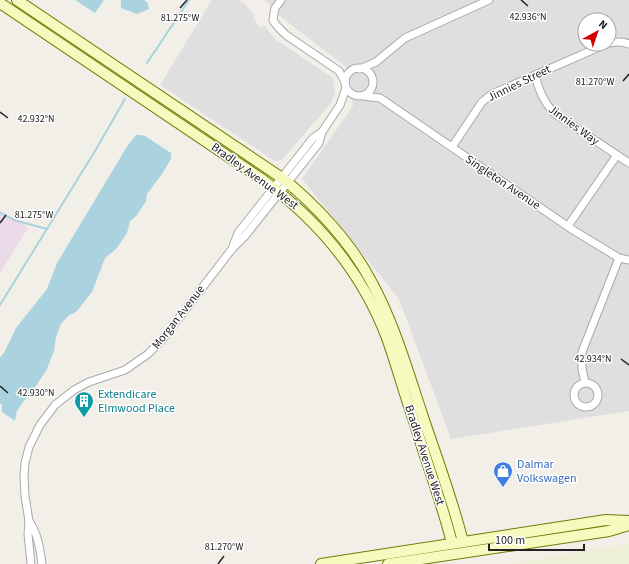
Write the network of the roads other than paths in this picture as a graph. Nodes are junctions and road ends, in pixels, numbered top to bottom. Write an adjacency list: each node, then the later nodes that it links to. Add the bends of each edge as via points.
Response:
1 (17, 0): 20 (main road, Bradley Avenue West)
2 (280, 0): 10 (street, via 275,8 273,20 280,31)
3 (489, 0): 8 (street, via 405,38)
4 (0, 3): 21 (main road, Bradley Avenue West)
5 (617, 42): 6 (street)
6 (629, 44)
7 (588, 52): 11 (street, Jinnies Street)
8 (376, 62): 9 (street); 12 (street)
9 (356, 69): 10 (street); 12 (street, via 367,72); 13 (street, via 348,74)
10 (339, 70): 13 (street)
11 (535, 75): 17 (street, Jinnies Street, via 492,94 482,102); 18 (street, Jinnies Way, via 546,104 554,113)
12 (372, 80): 14 (street, via 371,89); 15 (street, Singleton Avenue)
13 (346, 85): 14 (street, via 351,94); 16 (street, Morgan Avenue)
14 (360, 96): 15 (street, Singleton Avenue); 16 (street, Morgan Avenue)
15 (380, 98): 17 (street, Singleton Avenue)
16 (340, 105): 20 (street, Morgan Avenue, via 322,132 319,143)
17 (452, 147): 22 (street, Singleton Avenue)
18 (617, 155): 19 (street, Jinnies Way); 22 (street)
19 (629, 163)
20 (285, 180): 21 (street, Morgan Avenue); 29 (main road, Bradley Avenue West, via 329,223 350,248 371,280 394,331)
21 (277, 190): 26 (street, Morgan Avenue, via 238,233 232,249 162,340 148,354 126,370 74,390 58,402 44,418 32,440 25,463 24,488); 30 (main road, Bradley Avenue West, via 321,230 344,258 367,294 387,337)
22 (568, 226): 23 (street, Singleton Avenue)
23 (619, 258): 24 (street, Singleton Avenue); 25 (street, via 582,352)
24 (629, 260)
25 (585, 383)
26 (29, 521): 31 (street, Morgan Avenue); 32 (street, Morgan Avenue, via 35,530)
27 (629, 521): 29 (main road, via 606,520)
28 (629, 525): 34 (main road, via 609,531)
29 (463, 542): 30 (main road)
30 (452, 543): 33 (main road)
31 (31, 564)
32 (42, 564)
33 (321, 564)
34 (388, 564)

